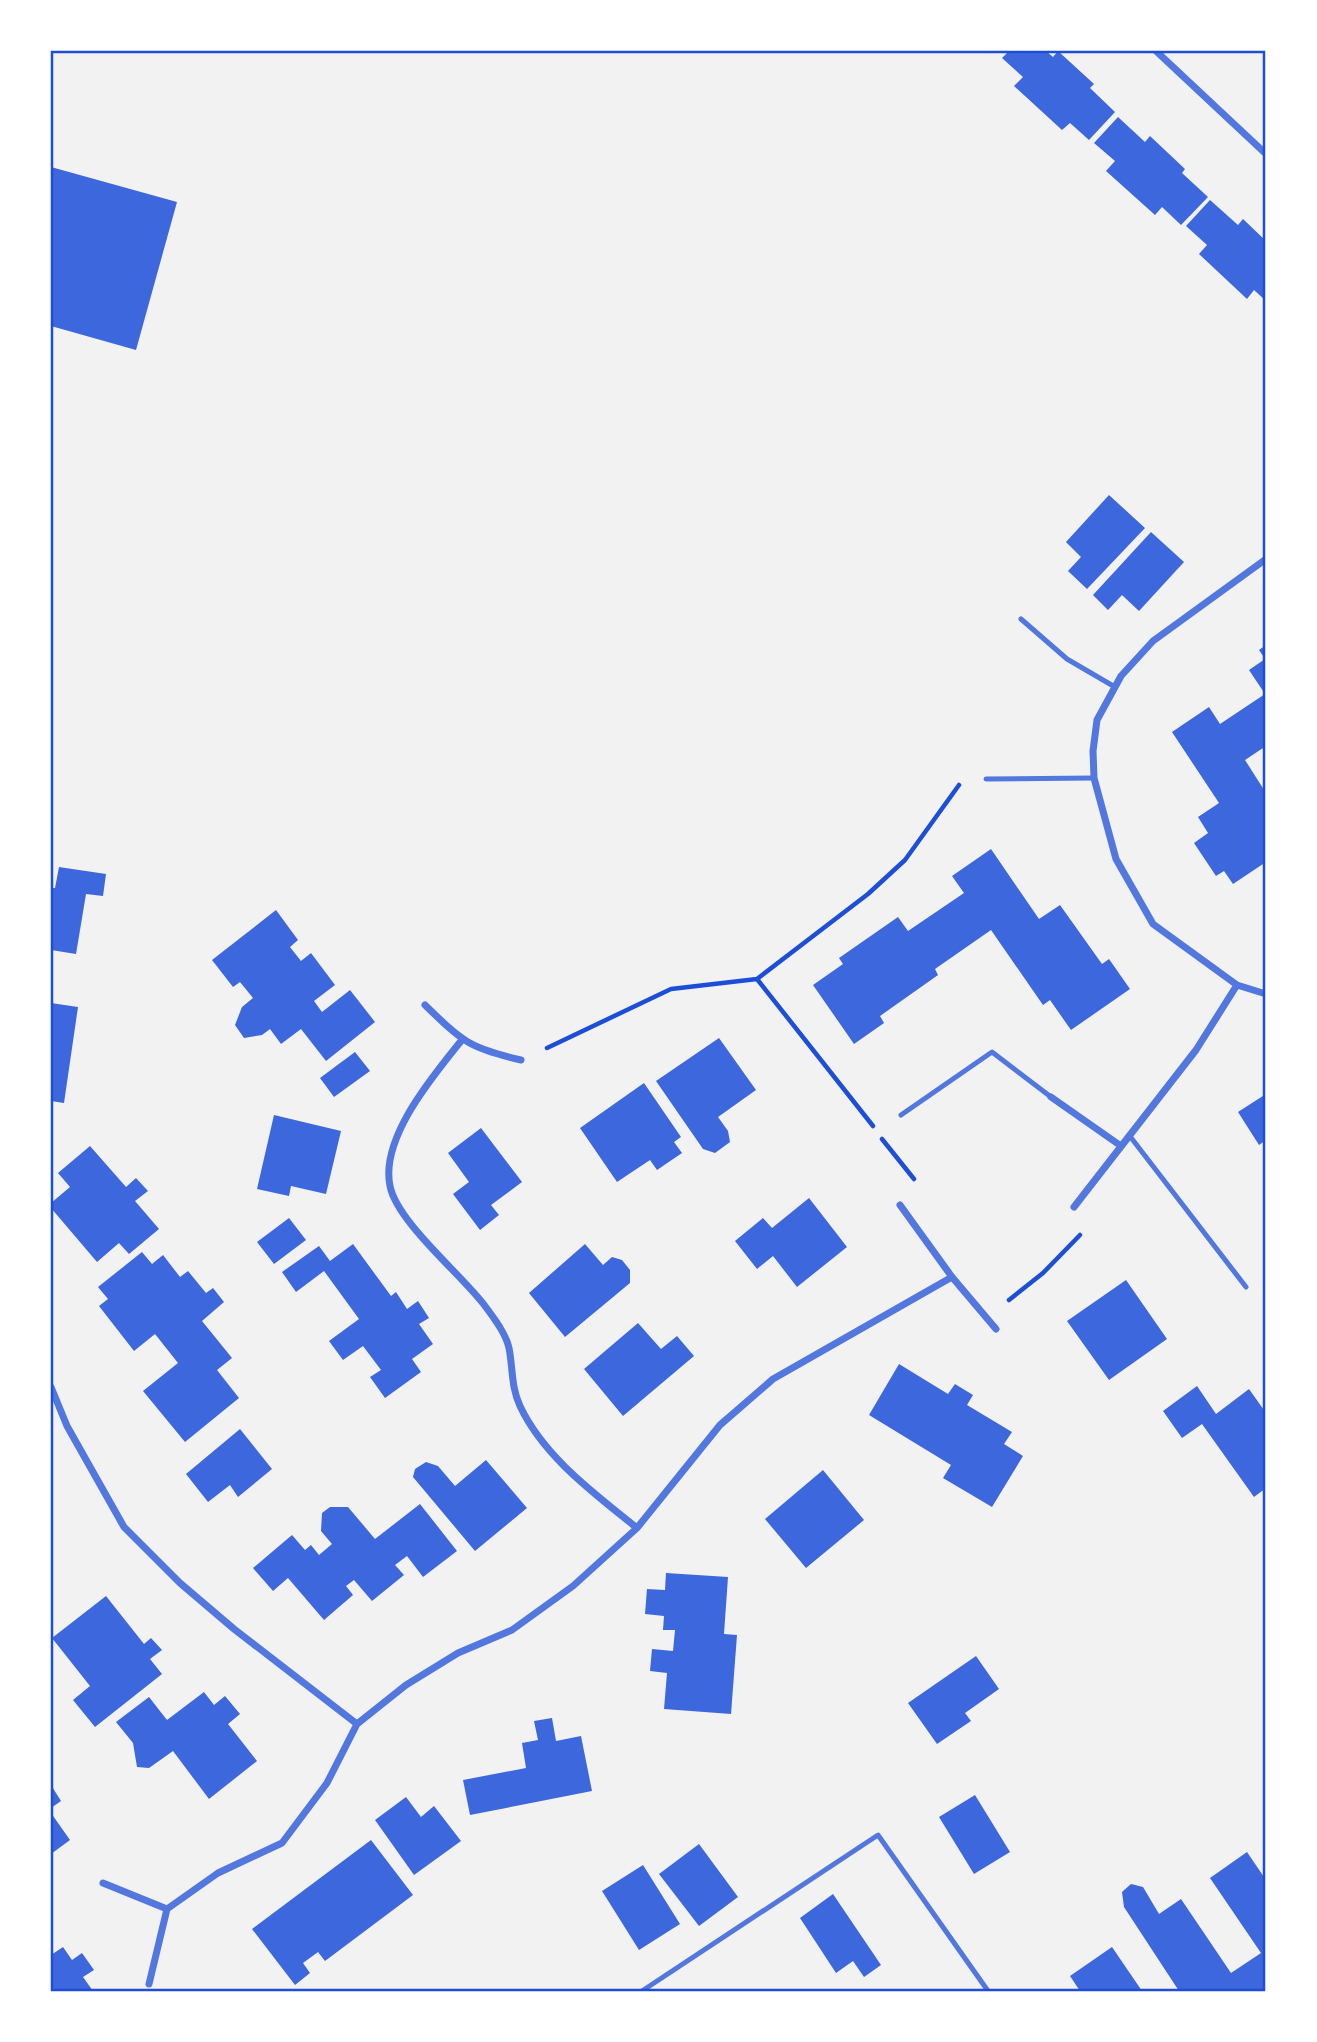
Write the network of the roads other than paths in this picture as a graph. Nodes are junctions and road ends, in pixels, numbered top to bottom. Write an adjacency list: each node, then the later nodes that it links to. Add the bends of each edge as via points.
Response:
1 (1156, 51): 2 (street)
2 (1266, 154)
3 (1266, 559): 5 (street, via 1153,641)
4 (1021, 619): 5 (lane, via 1067,659)
5 (1115, 687): 6 (street, via 1097,720)
6 (1094, 778): 7 (lane); 8 (street, via 1116,859 1153,924)
7 (986, 779)
8 (1237, 985): 9 (street); 15 (street, via 1196,1050)
9 (1266, 994)
10 (425, 1005): 11 (street)
11 (461, 1041): 12 (street); 23 (street, via 403,1123 391,1158 390,1185 400,1209 499,1327 509,1346 511,1379 520,1405 544,1444)
12 (521, 1060)
13 (1051, 1097): 14 (lane, via 992,1052); 16 (street)
14 (901, 1115)
15 (1129, 1135): 16 (street); 20 (lane)
16 (1121, 1146): 18 (street)
17 (900, 1205): 19 (street)
18 (1074, 1207)
19 (952, 1277): 21 (street); 23 (street, via 772,1379 720,1425)
20 (1246, 1287)
21 (996, 1329)
22 (51, 1387): 24 (street, via 67,1426 124,1527 234,1629)
23 (638, 1528): 24 (street, via 573,1586 512,1630 458,1653 406,1685)
24 (357, 1724): 26 (street, via 327,1783 282,1843 218,1873)
25 (103, 1884): 26 (street)
26 (167, 1909): 27 (street)
27 (149, 1984)
28 (642, 1991): 29 (lane, via 878,1835)
29 (988, 1991)

